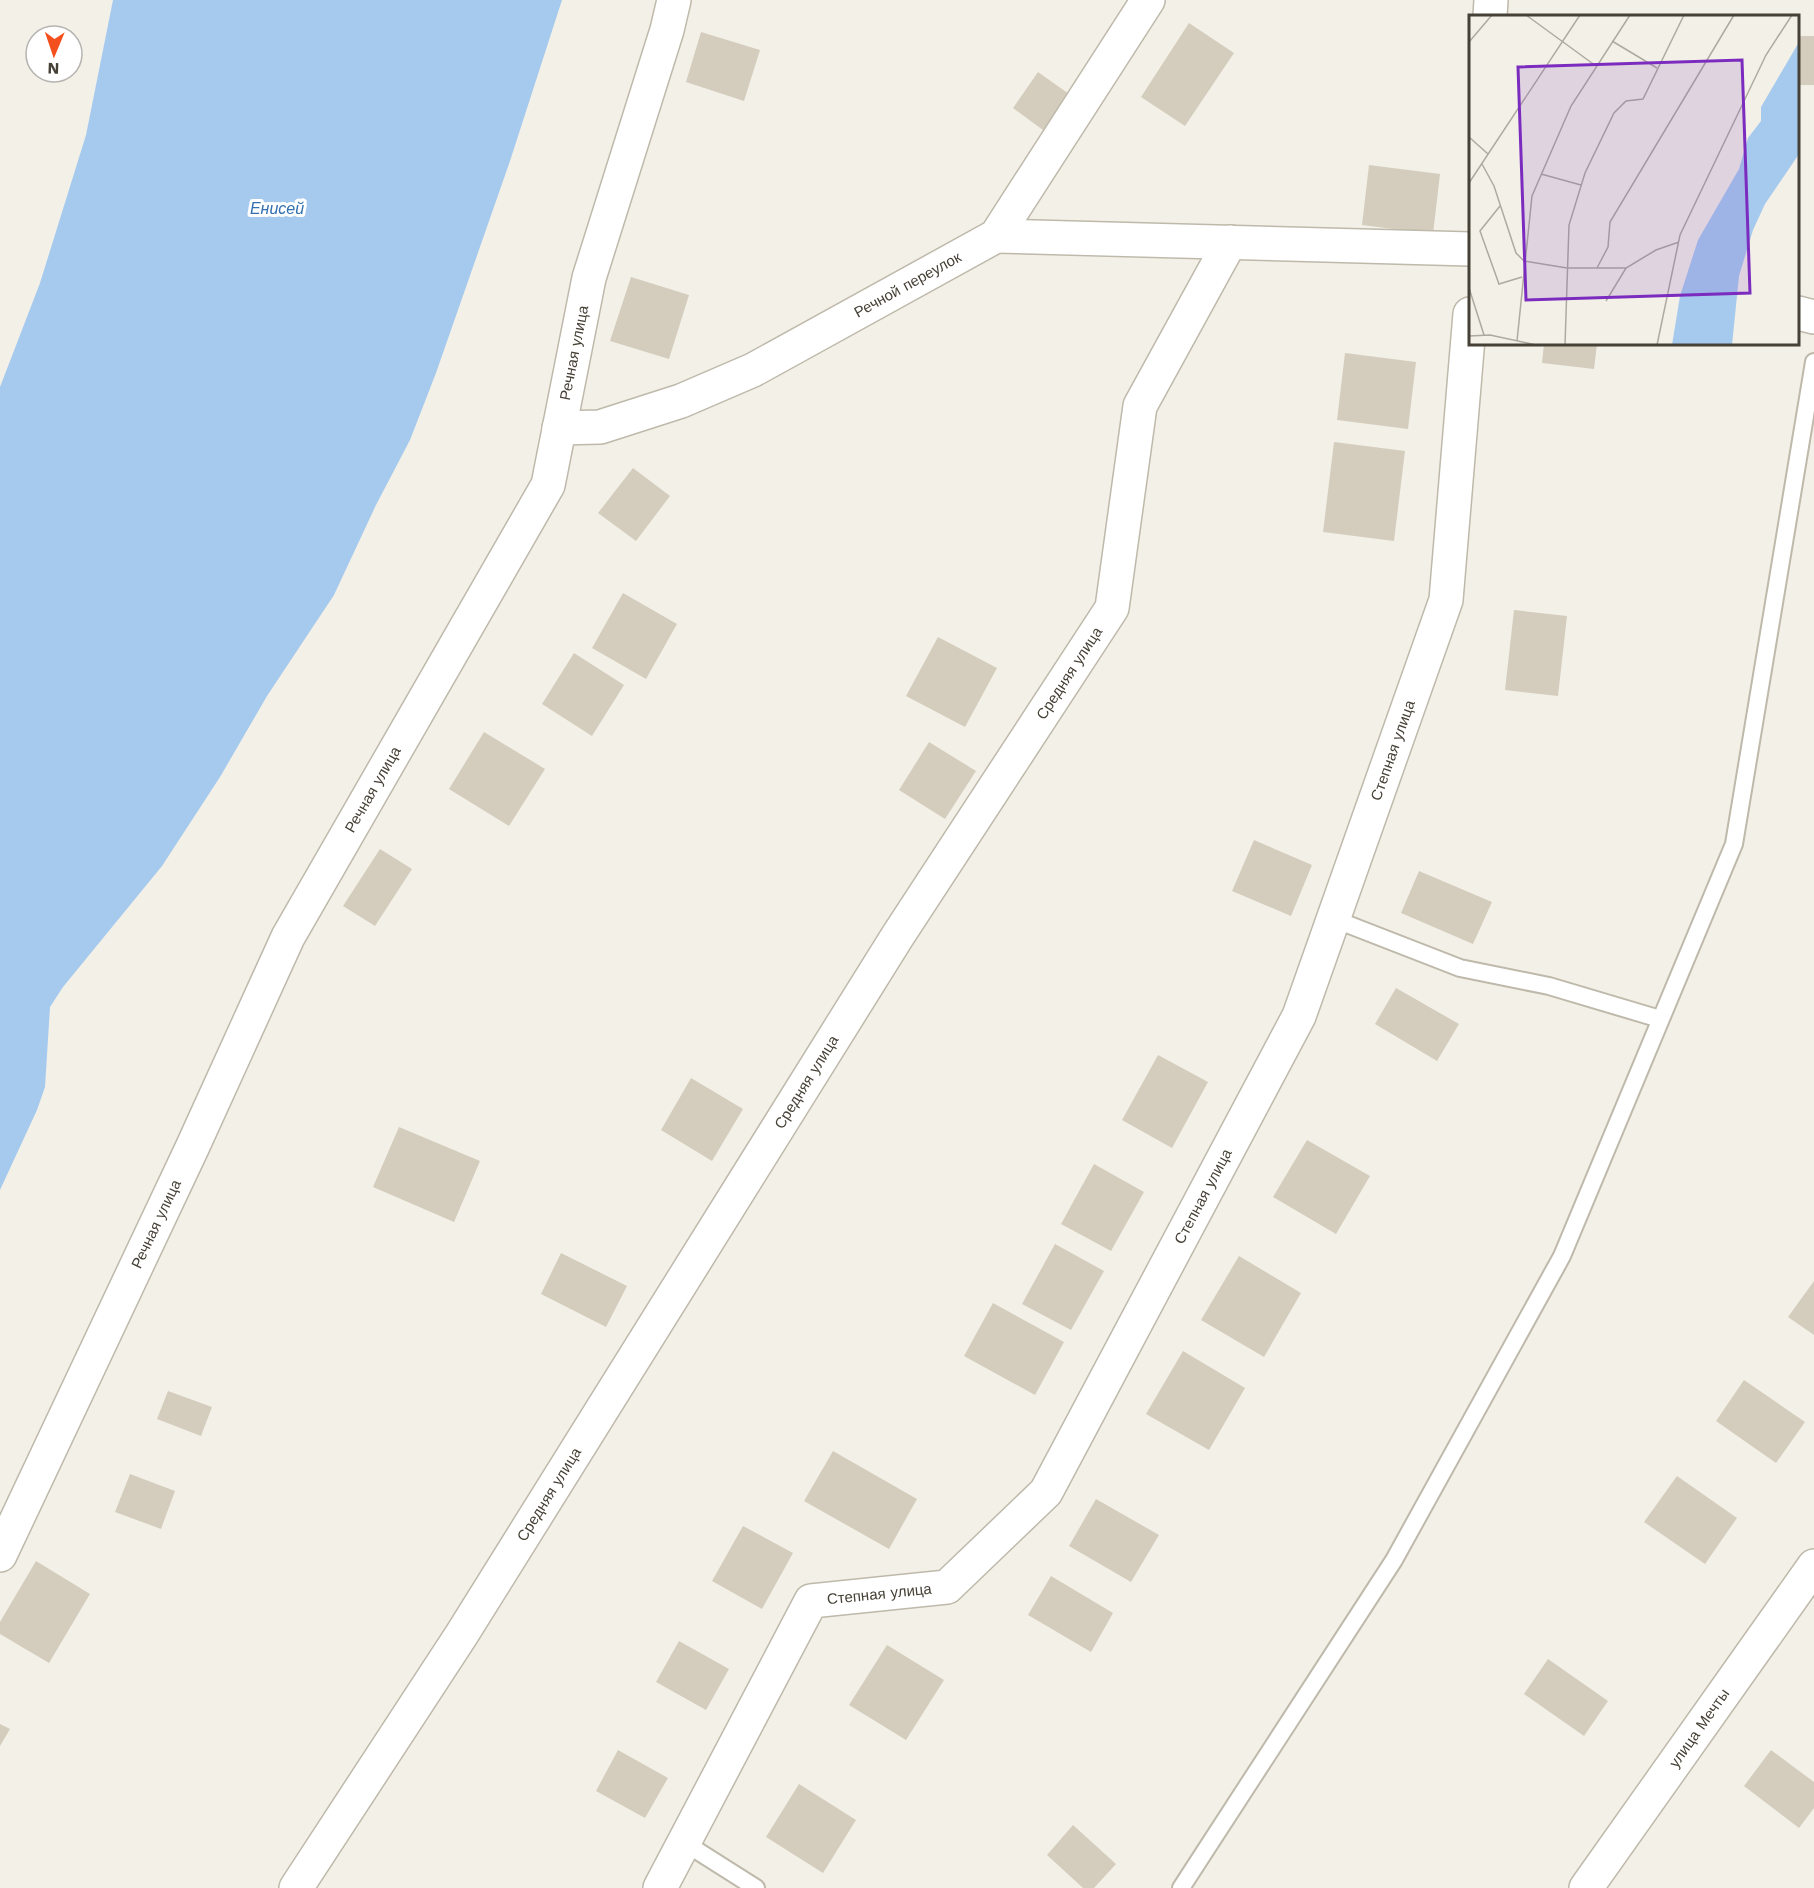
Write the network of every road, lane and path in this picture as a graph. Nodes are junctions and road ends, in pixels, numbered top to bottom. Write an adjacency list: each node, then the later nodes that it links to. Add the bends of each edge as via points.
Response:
1 (674, 0): 12 (street, Речная улица, via 589,278)
2 (1148, 0): 5 (street, Речной переулок)
3 (1491, 0): 4 (street)
4 (1490, 15)
5 (996, 236): 6 (street); 12 (street, Речной переулок, via 742,375 681,401 600,427)
6 (1230, 242): 7 (street); 19 (street, Средняя улица, via 1140,406 1112,608 897,938 462,1635)
7 (1469, 249)
8 (1799, 314): 9 (street)
9 (1814, 317)
10 (1469, 326): 13 (street, Степная улица, via 1446,600)
11 (1814, 363): 14 (lane, via 1734,844)
12 (559, 428): 15 (street, Речная улица, via 548,485 288,937)
13 (1334, 919): 14 (lane, via 1460,968 1549,986); 17 (street, Степная улица, via 1299,1016 1046,1492 947,1587 811,1601)
14 (1660, 1019): 18 (lane, via 1556,1266 1394,1560)
15 (0, 1555)
16 (1814, 1566): 22 (street, улица Мечты)
17 (685, 1843): 20 (street, Степная улица); 21 (lane)
18 (1188, 1886)
19 (296, 1888)
20 (660, 1888)
21 (756, 1888)
22 (1586, 1888)

